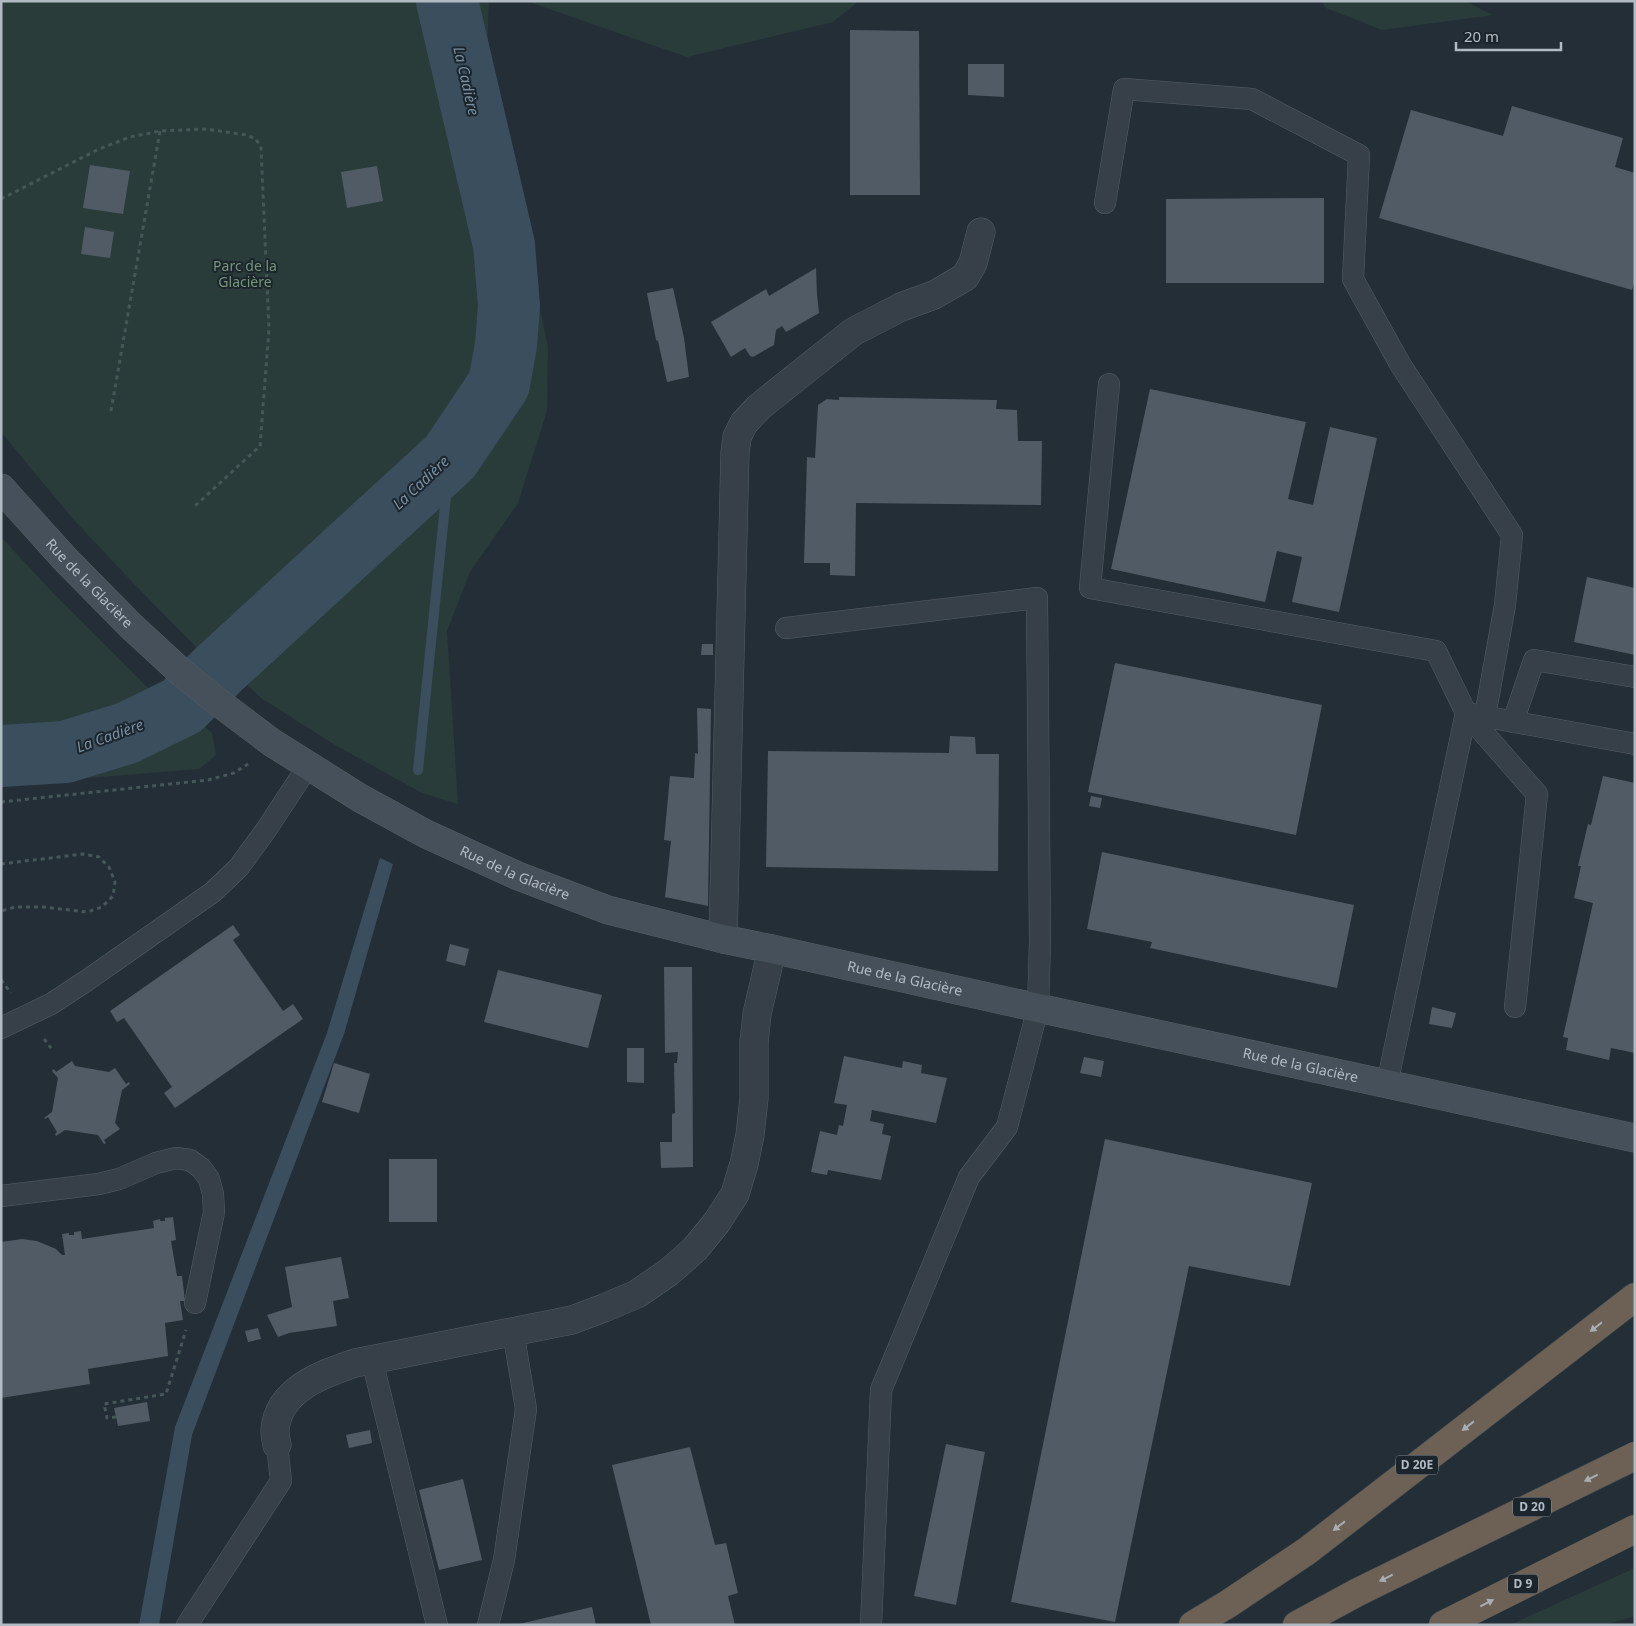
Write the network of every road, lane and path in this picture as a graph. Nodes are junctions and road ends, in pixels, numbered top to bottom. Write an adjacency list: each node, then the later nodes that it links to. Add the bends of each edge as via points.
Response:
1 (160, 131): 2 (path, via 130,137 99,149); 6 (path); 8 (path, via 205,129 247,135 256,139 261,148 269,329 260,446)
2 (1, 199)
3 (1105, 203): 11 (lane, via 1124,89 1252,99 1359,155 1353,279 1400,364 1512,535 1505,606)
4 (981, 232): 19 (street, via 973,263 965,277 853,332 759,407 744,423 737,437)
5 (1109, 384): 11 (lane, via 1090,588 1436,651)
6 (111, 411)
7 (1, 488): 13 (street, Rue de la Glacière, via 132,626 182,673)
8 (195, 506)
9 (786, 628): 22 (lane, via 1037,598)
10 (1635, 678): 12 (lane, via 1534,660)
11 (1475, 715): 12 (lane); 21 (lane, via 1537,794); 24 (lane)
12 (1513, 722): 14 (lane)
13 (271, 742): 15 (street, Rue de la Glacière); 16 (path, via 255,759 234,773 208,780)
14 (1635, 744)
15 (308, 766): 19 (street, Rue de la Glacière, via 426,834 518,876 608,910); 23 (lane, via 239,867 213,892 51,1004)
16 (1, 802)
17 (1, 864): 18 (path, via 83,854 99,857 109,867 116,882 113,896 102,907 87,912 43,907 15,907)
18 (1, 911)
19 (722, 940): 20 (street, Rue de la Glacière)
20 (772, 949): 22 (street, Rue de la Glacière); 29 (street, via 757,1014 754,1098 744,1164 735,1194 717,1222 695,1249 637,1294 572,1320)
21 (1515, 1007)
22 (1038, 1008): 24 (street, Rue de la Glacière); 38 (lane, via 1006,1127 969,1177 881,1390)
23 (1, 1028)
24 (1387, 1084): 25 (street, Rue de la Glacière)
25 (1635, 1138)
26 (1, 1196): 28 (lane, via 99,1184 156,1163 176,1158 190,1160 209,1179 214,1212)
27 (1635, 1297): 39 (highway, D 20E, one-way to 39, via 1307,1551)
28 (195, 1302): 31 (path, via 166,1394 104,1404 107,1418)
29 (513, 1331): 30 (street); 37 (lane, via 526,1409 504,1560)
30 (372, 1360): 32 (street, via 326,1373 290,1397 279,1414 275,1430); 36 (lane)
31 (116, 1417)
32 (277, 1445): 35 (lane, via 281,1481)
33 (1635, 1456): 40 (highway, D 20, one-way to 40)
34 (1635, 1530): 41 (highway, D 9, one-way to 34)
35 (187, 1625)
36 (437, 1625)
37 (488, 1625)
38 (871, 1625)
39 (1193, 1625)
40 (1297, 1625)
41 (1443, 1625)

